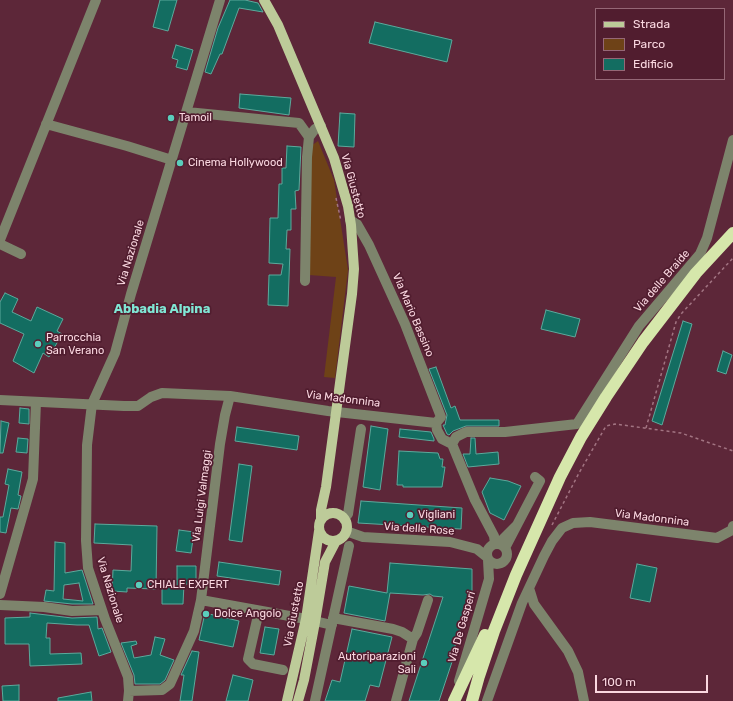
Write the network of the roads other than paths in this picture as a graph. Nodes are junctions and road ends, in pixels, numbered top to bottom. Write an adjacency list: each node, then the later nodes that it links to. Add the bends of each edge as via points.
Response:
1 (96, 0): 5 (street)
2 (220, 0): 4 (street, Via Nazionale)
3 (264, 0): 6 (main road, Via Giustetto, via 278,25)
4 (186, 112): 7 (street, via 299,123); 9 (street, Via Nazionale)
5 (46, 124): 9 (street); 12 (street)
6 (321, 126): 7 (street, via 315,129); 10 (main road, Via Giustetto, via 334,158 348,206)
7 (309, 138): 16 (street)
8 (733, 140): 24 (street, Via delle Braide, via 707,238 700,254 639,326 577,424 505,432 466,432 456,437)
9 (172, 160): 20 (street, Via Nazionale, via 114,353)
10 (346, 222): 21 (main road, Via Giustetto, via 354,269); 22 (street, Via Mario Bassino, via 357,224 405,324 441,418)
11 (733, 233): 38 (highway, via 696,273 626,366 606,397 560,477)
12 (0, 240)
13 (0, 244): 15 (street)
14 (733, 244): 56 (highway, via 677,309 618,391 589,439 544,526 516,589)
15 (21, 254)
16 (305, 281)
17 (230, 396): 20 (street, Via Madonnina, via 162,393 151,396 138,406); 21 (street, Via Madonnina); 41 (street, Via Luigi Valmaggi, via 220,444)
18 (0, 400): 19 (street, Via Madonnina)
19 (36, 402): 20 (street, Via Madonnina); 40 (street, via 33,479)
20 (92, 404): 44 (street, Via Nazionale, via 87,445 86,541 88,568)
21 (336, 411): 22 (street, Via Madonnina); 26 (main road, Via Giustetto)
22 (436, 423): 24 (street, via 442,438)
23 (361, 429): 29 (street, via 348,514)
24 (452, 444): 35 (street)
25 (535, 477): 35 (street, via 540,481 517,526)
26 (326, 487): 27 (main road, Via Giustetto, via 328,501); 28 (main road, Via Giustetto)
27 (334, 513): 28 (main road); 29 (main road)
28 (321, 519): 31 (main road)
29 (344, 519): 32 (main road)
30 (733, 526): 39 (street, Via Madonnina, via 732,530 717,538 590,522 573,523 562,528 552,541)
31 (319, 531): 33 (main road, via 328,540); 46 (main road, Via Giustetto)
32 (346, 531): 33 (main road); 34 (street, Via delle Rose, via 363,537)
33 (336, 541): 46 (main road, Via Giustetto, via 325,562)
34 (450, 542): 35 (street); 37 (street, Via delle Rose, via 477,549)
35 (497, 545): 37 (street, via 488,550); 37 (street, via 508,554 505,561 496,564)
36 (349, 546): 47 (street)
37 (488, 558): 55 (street, Via De Gasperi, via 489,579)
38 (516, 575): 55 (highway, via 505,590); 56 (highway, via 494,631 479,676)
39 (529, 588): 57 (street, Via Madonnina, via 513,626); 58 (street, via 534,604 568,651 578,672)
40 (0, 594)
41 (201, 600): 45 (street); 50 (street, Via Luigi Valmaggi, via 194,631 170,684 162,690)
42 (428, 600): 48 (street)
43 (0, 605): 44 (street, via 72,611)
44 (102, 610): 50 (street, Via Nazionale, via 128,677)
45 (259, 611): 46 (street); 49 (street, via 248,659 253,664)
46 (310, 620): 47 (street); 51 (main road, Via Giustetto); 52 (main road, Via Giustetto, via 304,680)
47 (333, 621): 48 (street, via 393,629); 53 (street)
48 (414, 639): 54 (street)
49 (283, 670)
50 (128, 696)
51 (287, 701)
52 (298, 701)
53 (315, 701)
54 (396, 701)
55 (454, 701)
56 (474, 701)
57 (488, 701)
58 (584, 701)

